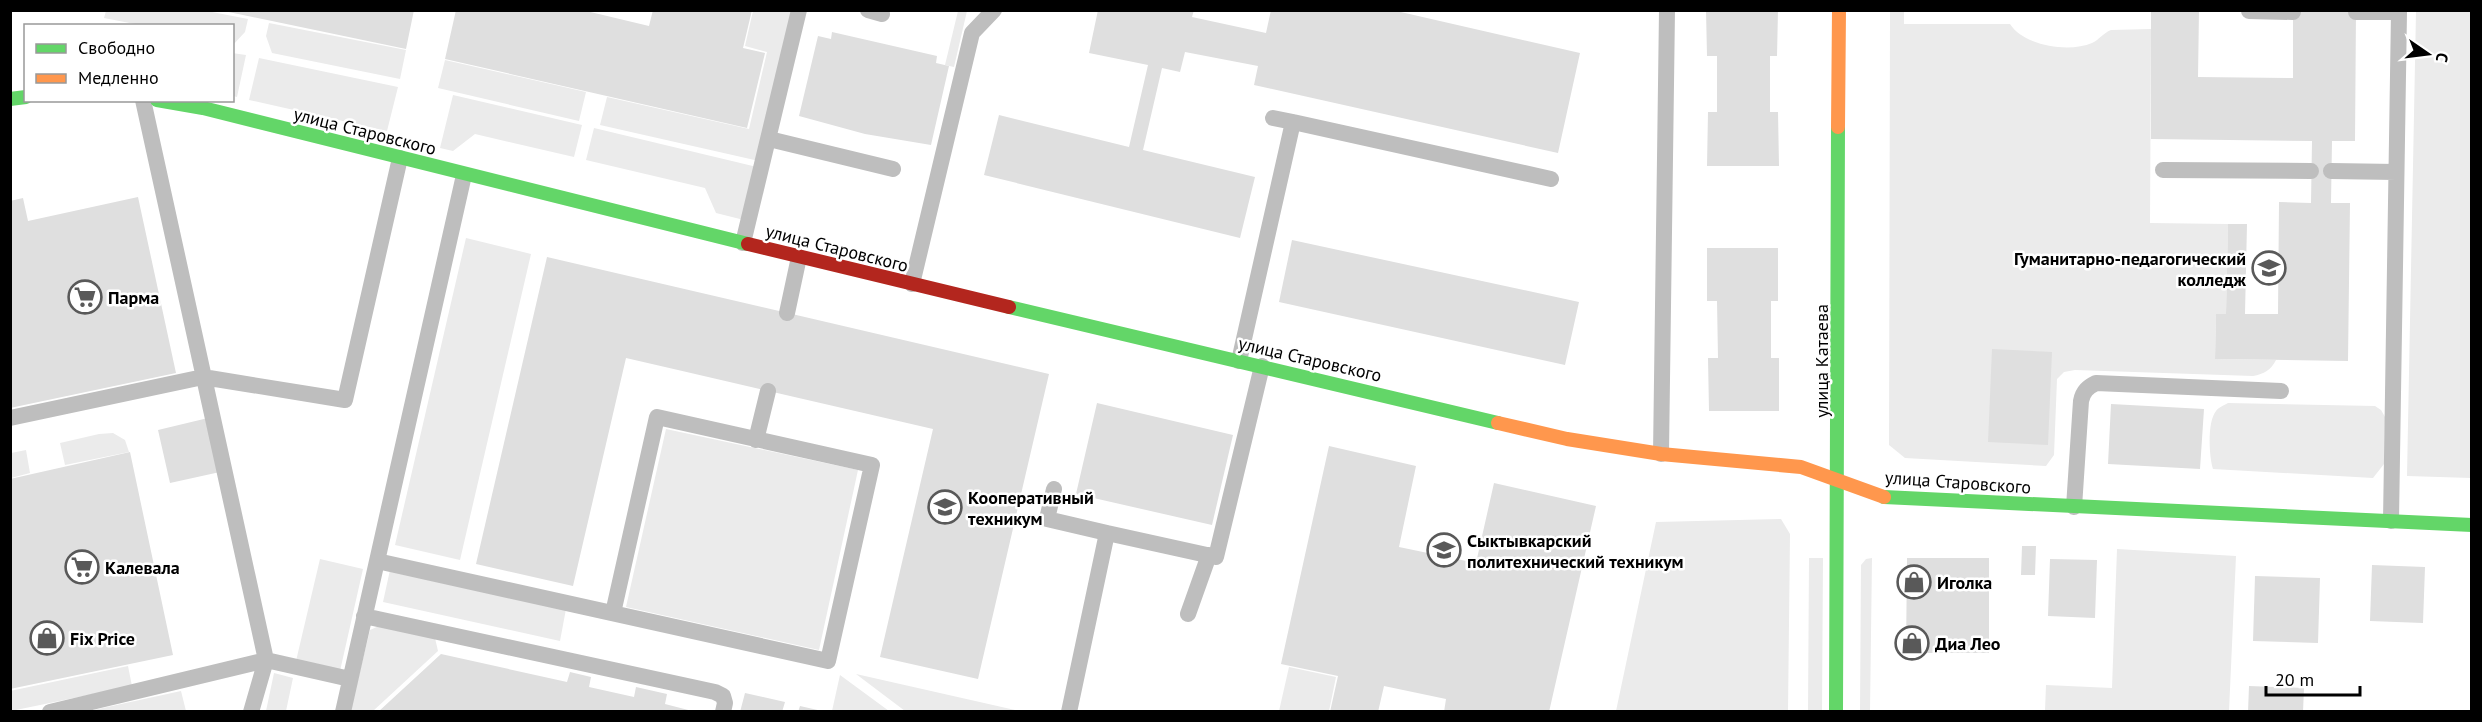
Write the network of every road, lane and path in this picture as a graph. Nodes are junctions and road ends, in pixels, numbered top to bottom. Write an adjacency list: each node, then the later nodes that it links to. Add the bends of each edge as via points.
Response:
1 (799, 10): 12 (lane)
2 (994, 10): 23 (lane, via 972,33)
3 (1667, 10): 32 (lane)
4 (1839, 10): 33 (street, улица Катаева)
5 (2249, 11): 6 (lane)
6 (2293, 12)
7 (2356, 12): 18 (lane, via 2399,12)
8 (143, 102): 27 (lane)
9 (168, 102): 13 (street, улица Старовского)
10 (1273, 118): 11 (lane)
11 (1293, 122): 20 (lane); 25 (lane)
12 (769, 139): 14 (lane); 21 (lane)
13 (400, 159): 19 (street, улица Старовского); 27 (lane, via 345,400)
14 (893, 169)
15 (2163, 170): 16 (lane)
16 (2312, 171)
17 (2331, 171): 18 (lane)
18 (2396, 172): 36 (lane)
19 (464, 175): 21 (street, улица Старовского); 40 (lane)
20 (1551, 179)
21 (743, 243): 22 (street, улица Старовского)
22 (799, 257): 23 (street, улица Старовского); 24 (lane)
23 (912, 285): 25 (street, улица Старовского)
24 (787, 313)
25 (1239, 360): 26 (street, улица Старовского)
26 (1262, 366): 32 (street, улица Старовского, via 1568,439); 39 (lane, via 1216,557)
27 (203, 377): 30 (lane); 44 (lane)
28 (768, 391): 31 (lane)
29 (2281, 391): 35 (lane, via 2096,383 2088,387 2081,400)
30 (10, 418)
31 (756, 440): 41 (lane, via 657,417); 41 (lane, via 872,465 828,661)
32 (1661, 454): 33 (street, улица Старовского, via 1801,467)
33 (1838, 482): 35 (street, улица Старовского, via 1886,498); 51 (street, улица Катаева)
34 (1054, 489): 38 (lane, via 1047,519)
35 (2074, 507): 36 (street, улица Старовского)
36 (2391, 521): 37 (street, улица Старовского)
37 (2472, 525)
38 (1107, 533): 39 (lane); 50 (lane)
39 (1209, 555): 42 (lane)
40 (377, 561): 41 (lane); 43 (lane)
41 (613, 613)
42 (1188, 614)
43 (364, 616): 45 (lane); 49 (lane, via 715,693 723,696)
44 (266, 660): 45 (lane); 46 (lane); 47 (lane)
45 (350, 679): 48 (lane)
46 (50, 711)
47 (250, 711)
48 (343, 711)
49 (723, 711)
50 (1069, 711)
51 (1836, 711)

